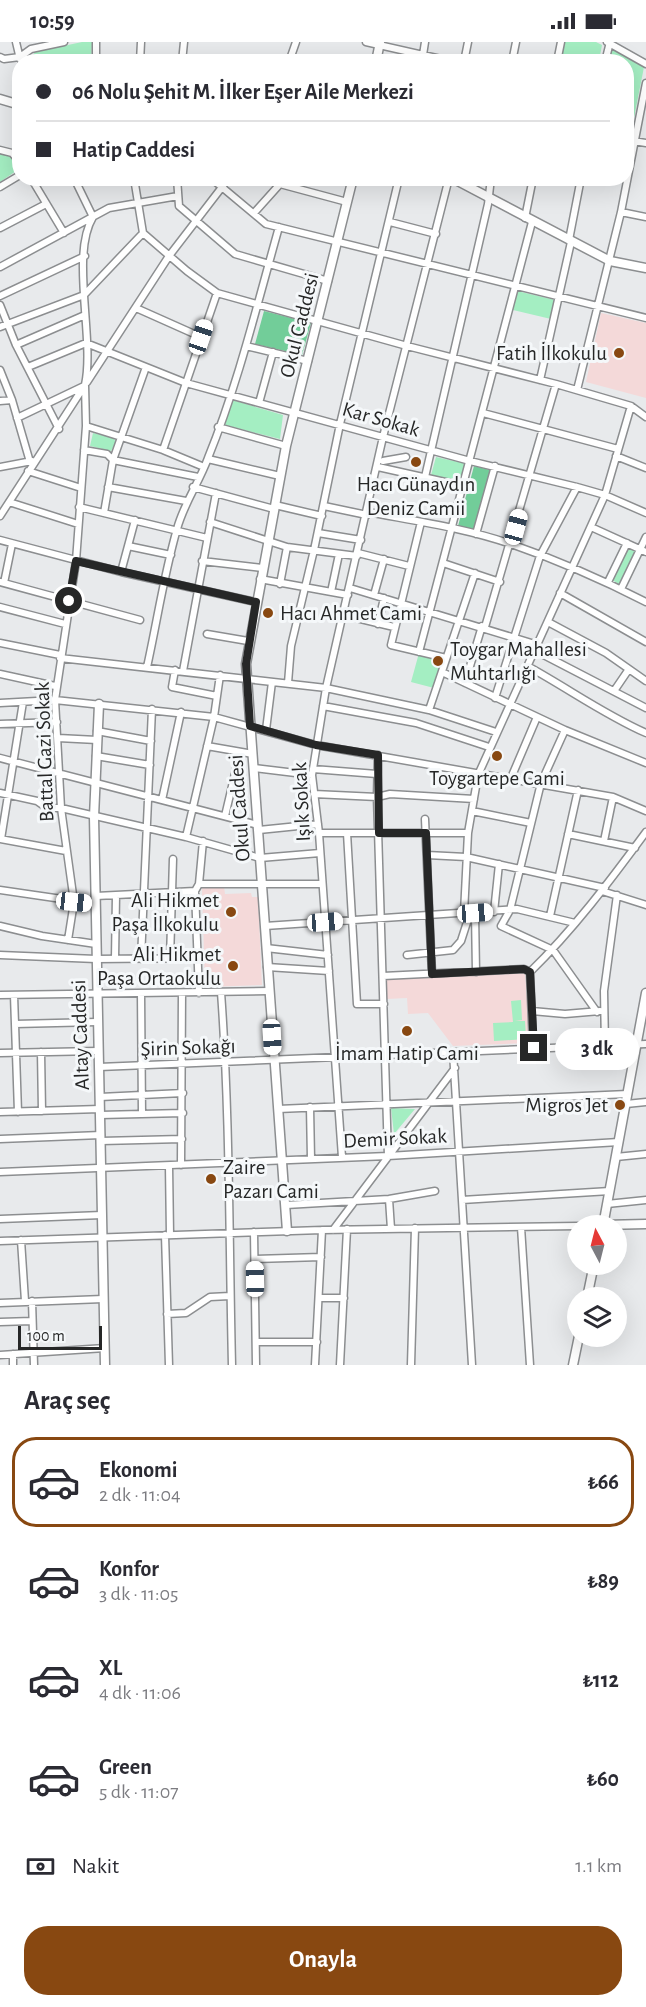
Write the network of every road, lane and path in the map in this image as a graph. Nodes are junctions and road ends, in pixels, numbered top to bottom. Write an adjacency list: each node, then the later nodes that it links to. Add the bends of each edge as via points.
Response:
1 (64, 42): 5 (street, via 31,49)
2 (366, 42): 4 (street)
3 (608, 42): 7 (street)
4 (380, 43): 6 (street)
5 (26, 54)
6 (419, 54)
7 (629, 54)
8 (646, 83): 9 (street)
9 (635, 141): 10 (street); 11 (street)
10 (646, 143)
11 (634, 146)
12 (36, 186): 31 (street)
13 (78, 186): 34 (street)
14 (135, 186): 29 (street)
15 (177, 186): 27 (street)
16 (223, 186): 33 (street); 37 (street)
17 (277, 186): 33 (street)
18 (297, 186): 30 (street)
19 (351, 186): 30 (main road, Okul Caddesi)
20 (397, 186): 38 (street)
21 (448, 186): 43 (street, Işık Sokak)
22 (466, 186): 28 (main road)
23 (490, 186): 28 (street)
24 (532, 186): 36 (street)
25 (580, 186): 44 (street)
26 (626, 186): 32 (street)
27 (178, 196): 29 (street); 37 (street, via 179,206)
28 (489, 198): 36 (main road); 54 (street)
29 (138, 202): 34 (street, via 109,208); 42 (street)
30 (348, 202): 45 (main road, Okul Caddesi)
31 (46, 204): 40 (street); 41 (street)
32 (621, 212): 35 (street); 49 (street)
33 (254, 213): 39 (street, via 266,224)
34 (93, 217): 41 (street); 47 (street, Battal Gazi Sokak, via 85,230)
35 (646, 217)
36 (529, 220): 44 (main road); 56 (street)
37 (194, 221): 48 (street); 50 (street, via 235,254)
38 (390, 222): 43 (street); 46 (street)
39 (279, 227): 45 (street); 50 (street)
40 (0, 228)
41 (64, 233): 52 (street)
42 (142, 234): 48 (street); 58 (street)
43 (436, 234): 51 (street, Işık Sokak)
44 (570, 241): 49 (main road); 60 (street)
45 (338, 243): 46 (street); 55 (main road, Okul Caddesi)
46 (383, 254): 51 (street); 70 (street)
47 (84, 256): 58 (street, Battal Gazi Sokak); 59 (street)
48 (169, 256): 57 (street); 64 (street)
49 (610, 261): 53 (main road); 63 (street)
50 (268, 264): 55 (street); 61 (street)
51 (429, 266): 54 (street); 75 (street, Işık Sokak)
52 (0, 267)
53 (646, 268)
54 (471, 277): 56 (street); 78 (street)
55 (328, 281): 67 (main road, Okul Caddesi)
56 (516, 287): 60 (street); 82 (street)
57 (217, 293): 61 (street); 71 (street)
58 (84, 295): 65 (street, Battal Gazi Sokak); 68 (street)
59 (0, 296)
60 (559, 297): 63 (street); 84 (street)
61 (259, 304): 67 (street); 74 (street)
62 (0, 305): 68 (street)
63 (598, 307): 66 (street); 88 (street)
64 (136, 308): 71 (street); 76 (street)
65 (85, 315): 72 (street, Battal Gazi Sokak); 73 (street)
66 (646, 318)
67 (318, 321): 70 (street); 79 (main road, Okul Caddesi)
68 (8, 324): 69 (street); 73 (street)
69 (0, 327)
70 (363, 334): 75 (street); 99 (street)
71 (201, 337): 85 (street)
72 (86, 343): 76 (street, Kar Sokak); 80 (street); 87 (street, Battal Gazi Sokak, via 89,369)
73 (16, 345): 80 (street)
74 (246, 346): 77 (street); 89 (street)
75 (407, 346): 78 (street); 105 (street, Işık Sokak)
76 (108, 351): 81 (street, Kar Sokak); 87 (street)
77 (273, 352): 79 (street); 92 (street)
78 (452, 358): 82 (street); 110 (street)
79 (308, 361): 96 (main road, Okul Caddesi)
80 (28, 367): 93 (street)
81 (146, 367): 85 (street, Kar Sokak); 104 (street)
82 (494, 369): 84 (street); 95 (street)
83 (0, 370): 90 (street)
84 (540, 380): 86 (street)
85 (186, 382): 89 (street, Kar Sokak); 109 (street)
86 (556, 384): 88 (street); 102 (street)
87 (85, 385): 93 (street); 100 (street, Battal Gazi Sokak); 103 (street)
88 (577, 390): 94 (street)
89 (230, 395): 92 (street, Kar Sokak); 101 (street)
90 (12, 400): 91 (street); 98 (street)
91 (0, 401)
92 (259, 403): 96 (street, Kar Sokak)
93 (47, 404): 98 (street); 103 (street)
94 (631, 406): 97 (street); 107 (street)
95 (483, 412): 102 (street); 116 (street)
96 (295, 413): 99 (street, Kar Sokak); 106 (main road, Okul Caddesi)
97 (646, 417)
98 (17, 418): 115 (street)
99 (340, 424): 105 (street, Kar Sokak); 136 (street)
100 (86, 426): 104 (street); 108 (street, Battal Gazi Sokak)
101 (218, 427): 106 (street); 113 (street)
102 (543, 427): 107 (street); 123 (street)
103 (59, 429): 115 (street)
104 (122, 437): 109 (street); 114 (street)
105 (383, 437): 110 (street, Kar Sokak); 117 (street, Işık Sokak)
106 (286, 446): 124 (main road, Okul Caddesi)
107 (618, 449): 111 (street)
108 (84, 450): 114 (street, via 107,454); 130 (street, Battal Gazi Sokak)
109 (163, 450): 120 (street)
110 (431, 450): 116 (street, Kar Sokak); 126 (street)
111 (616, 456): 121 (street); 133 (street)
112 (406, 457): 117 (street)
113 (208, 459): 120 (street); 124 (street)
114 (112, 460): 125 (street); 128 (street)
115 (33, 461): 119 (street); 122 (street)
116 (470, 461): 118 (street, Kar Sokak); 127 (street)
117 (381, 464): 126 (street); 141 (street, Işık Sokak)
118 (495, 466): 123 (street, Kar Sokak); 152 (street)
119 (0, 467)
120 (204, 467): 125 (street)
121 (646, 468)
122 (28, 471): 130 (street); 135 (street)
123 (531, 475): 129 (street, Kar Sokak); 160 (street)
124 (280, 476): 138 (main road, Okul Caddesi)
125 (198, 477): 131 (street)
126 (425, 477): 127 (street)
127 (464, 486): 149 (street)
128 (108, 487): 134 (street); 139 (street)
129 (577, 487): 133 (street, Kar Sokak); 168 (street)
130 (81, 488): 137 (street, Battal Gazi Sokak)
131 (193, 488): 132 (street); 134 (street)
132 (216, 494): 138 (street); 145 (street)
133 (605, 495): 140 (street, Kar Sokak); 148 (street)
134 (186, 501): 150 (street)
135 (9, 502): 142 (street); 147 (street)
136 (324, 506): 141 (street); 143 (street)
137 (79, 507): 139 (street); 147 (street, Battal Gazi Sokak)
138 (274, 507): 143 (street); 157 (main road, Okul Caddesi)
139 (104, 513): 144 (street)
140 (646, 513)
141 (367, 514): 146 (street); 156 (street, Işık Sokak)
142 (0, 516)
143 (322, 516): 151 (street)
144 (135, 520): 150 (street); 161 (street)
145 (210, 522): 154 (street); 157 (street)
146 (421, 522): 149 (street); 173 (street)
147 (78, 524): 170 (street, Battal Gazi Sokak)
148 (591, 527): 158 (street); 175 (street)
149 (453, 529): 152 (street); 172 (street)
150 (176, 530): 154 (street); 166 (street)
151 (318, 533): 156 (street); 163 (street)
152 (476, 534): 160 (street)
153 (646, 537): 164 (street)
154 (207, 538): 171 (street)
155 (0, 540): 159 (street)
156 (361, 540): 167 (street, Işık Sokak)
157 (267, 541): 162 (street); 174 (main road, Okul Caddesi)
158 (627, 543): 164 (street); 181 (street)
159 (12, 544): 170 (street); 182 (street)
160 (511, 544): 168 (street); 180 (street)
161 (128, 546): 166 (street); 176 (street)
162 (287, 547): 163 (street); 183 (street)
163 (314, 550): 165 (street); 184 (street)
164 (643, 550): 186 (street)
165 (339, 554): 167 (street); 188 (street)
166 (171, 555): 179 (street)
167 (358, 555): 169 (street); 187 (street, Işık Sokak)
168 (540, 556): 175 (street); 207 (street)
169 (384, 559): 173 (street); 190 (street)
170 (76, 561): 176 (street); 192 (street, Battal Gazi Sokak)
171 (202, 561): 174 (street); 185 (street)
172 (444, 563): 177 (street); 197 (street)
173 (409, 566): 194 (street)
174 (262, 568): 178 (main road, Okul Caddesi)
175 (571, 568): 181 (street); 189 (street)
176 (121, 572): 179 (street)
177 (475, 573): 180 (street); 199 (street)
178 (260, 579): 183 (street); 193 (main road, Okul Caddesi)
179 (166, 582): 185 (street); 216 (street)
180 (500, 582): 205 (street)
181 (608, 582): 186 (street)
182 (2, 583): 192 (street)
183 (280, 584): 184 (street)
184 (305, 588): 188 (street); 226 (street, via 291,646)
185 (197, 589): 193 (street); 219 (street)
186 (621, 589): 195 (street)
187 (349, 591): 188 (street); 190 (street); 198 (street, Işık Sokak)
188 (331, 592)
189 (560, 594): 201 (street); 209 (street)
190 (375, 595): 191 (street)
191 (384, 598): 194 (street); 203 (street)
192 (69, 601): 200 (street); 202 (street, Battal Gazi Sokak)
193 (256, 602): 208 (main road, Okul Caddesi)
194 (400, 602): 197 (street); 204 (street)
195 (646, 602)
196 (0, 607): 202 (street)
197 (430, 610): 199 (street); 212 (street)
198 (344, 615): 203 (street); 229 (street, Işık Sokak)
199 (459, 619): 205 (street); 214 (street)
200 (140, 620)
201 (548, 622): 211 (street); 217 (street)
202 (65, 624): 213 (street, Battal Gazi Sokak)
203 (378, 624): 204 (street)
204 (394, 627): 212 (street, via 390,645)
205 (484, 627): 207 (street); 227 (street)
206 (207, 634): 208 (street)
207 (513, 636): 211 (street); 232 (street)
208 (248, 641): 223 (main road, Okul Caddesi)
209 (646, 642)
210 (0, 643): 213 (street)
211 (537, 648): 215 (street); 230 (street)
212 (419, 652): 214 (street)
213 (60, 657): 216 (street); 228 (street, Battal Gazi Sokak)
214 (446, 658): 220 (street)
215 (529, 667): 237 (street); 252 (street, via 613,719)
216 (147, 668): 218 (street)
217 (629, 669): 224 (street); 230 (street)
218 (175, 670): 219 (street); 231 (street, via 172,687)
219 (183, 671): 222 (street)
220 (441, 672): 227 (street); 241 (street)
221 (0, 674): 228 (street)
222 (220, 675): 223 (street); 231 (street)
223 (246, 678): 225 (street); 248 (main road, Okul Caddesi)
224 (646, 680)
225 (272, 682): 226 (street); 249 (street)
226 (288, 683): 229 (street)
227 (465, 683): 232 (street)
228 (56, 686): 233 (street, Battal Gazi Sokak)
229 (326, 688): 238 (street, Işık Sokak); 241 (street)
230 (614, 691): 239 (street)
231 (217, 696): 243 (street)
232 (495, 698): 237 (street)
233 (55, 700): 234 (street); 236 (street); 245 (street, Battal Gazi Sokak)
234 (23, 702): 235 (street); 247 (street)
235 (0, 703)
236 (99, 704): 240 (street); 253 (main road, Altay Caddesi)
237 (510, 704): 244 (street); 251 (street)
238 (323, 706): 256 (street, Işık Sokak); 258 (street, via 416,723)
239 (646, 708)
240 (152, 709): 242 (street); 255 (street)
241 (429, 710): 251 (street)
242 (181, 712): 243 (street); 283 (street)
243 (214, 717): 248 (street); 257 (street)
244 (537, 717): 250 (street); 272 (street)
245 (57, 722): 247 (street); 254 (street, Battal Gazi Sokak)
246 (0, 724): 247 (street)
247 (20, 724): 264 (street)
248 (250, 726): 249 (street); 260 (main road, Okul Caddesi)
249 (266, 730): 256 (street)
250 (565, 730): 265 (street); 273 (street)
251 (496, 732): 258 (street)
252 (646, 733)
253 (97, 735): 254 (street); 255 (street); 262 (main road, Altay Caddesi)
254 (58, 738): 270 (street, Battal Gazi Sokak)
255 (151, 741): 266 (street)
256 (316, 745): 261 (street); 268 (street, Işık Sokak)
257 (207, 746): 259 (street); 284 (street)
258 (489, 747): 271 (street)
259 (236, 751): 260 (street); 288 (street, via 237,765)
260 (253, 753): 267 (main road, Okul Caddesi)
261 (378, 755): 269 (street); 271 (street)
262 (96, 756): 266 (street); 274 (main road, Altay Caddesi)
263 (0, 758): 264 (street)
264 (13, 763): 270 (street); 278 (street)
265 (646, 763)
266 (150, 765): 279 (street)
267 (254, 768): 268 (street); 293 (main road, Okul Caddesi)
268 (313, 772): 269 (street); 277 (street, Işık Sokak)
269 (377, 774): 280 (street)
270 (60, 775): 274 (street); 285 (street, Battal Gazi Sokak)
271 (478, 775): 272 (street); 282 (street)
272 (511, 778): 273 (street)
273 (541, 783): 275 (street); 291 (street)
274 (95, 784): 279 (street); 289 (main road, Altay Caddesi)
275 (578, 790): 281 (street); 301 (street)
276 (0, 793): 278 (street)
277 (314, 794): 280 (street); 292 (street, Işık Sokak)
278 (8, 795): 285 (street, via 37,801 46,808); 303 (street)
279 (149, 797): 283 (street); 294 (street)
280 (377, 797): 282 (street, via 390,794); 298 (street)
281 (613, 797): 287 (street); 305 (street)
282 (474, 799): 286 (street)
283 (162, 800): 284 (street)
284 (193, 807): 288 (street); 302 (street)
285 (61, 808): 289 (street); 307 (street, Battal Gazi Sokak)
286 (472, 811): 291 (street); 300 (street)
287 (646, 811)
288 (225, 816): 293 (street)
289 (94, 817): 294 (street); 326 (main road, Altay Caddesi)
290 (425, 819): 299 (street)
291 (531, 823): 314 (street)
292 (318, 825): 293 (street); 296 (street, Işık Sokak)
293 (258, 827): 311 (main road, Okul Caddesi)
294 (146, 828): 302 (street); 323 (street)
295 (646, 832): 306 (street)
296 (319, 833): 297 (street); 308 (street, Işık Sokak)
297 (347, 833): 298 (street); 335 (street)
298 (379, 833): 299 (street); 334 (street)
299 (426, 833): 300 (street); 309 (street)
300 (468, 833): 310 (street)
301 (568, 834): 305 (street); 315 (street)
302 (186, 837): 304 (street)
303 (0, 839): 307 (street)
304 (203, 841): 311 (street); 316 (street)
305 (604, 841): 306 (street)
306 (635, 848): 319 (street)
307 (66, 851): 327 (street, Battal Gazi Sokak)
308 (320, 854): 311 (street); 317 (street, Işık Sokak)
309 (427, 855): 310 (street); 332 (street)
310 (466, 856): 313 (street); 331 (street)
311 (260, 858): 318 (main road, Okul Caddesi)
312 (173, 859): 322 (street)
313 (499, 864): 314 (street); 330 (street)
314 (520, 868): 315 (street); 329 (street)
315 (558, 877): 319 (street); 333 (street)
316 (199, 884): 318 (street); 321 (street)
317 (322, 884): 318 (street); 336 (street, Işık Sokak)
318 (262, 885): 339 (main road, Okul Caddesi)
319 (603, 889): 325 (street); 337 (street)
320 (0, 890): 327 (street)
321 (195, 891): 322 (street); 349 (street)
322 (172, 892): 323 (street); 348 (street)
323 (144, 894): 324 (street); 352 (street)
324 (116, 895): 326 (street); 351 (street)
325 (617, 895): 328 (street); 370 (street)
326 (96, 900): 327 (street); 341 (main road, Altay Caddesi)
327 (74, 902): 340 (street, Battal Gazi Sokak)
328 (646, 905)
329 (510, 910): 330 (street); 333 (street); 343 (street, via 501,926)
330 (494, 912): 331 (street)
331 (470, 913): 332 (street); 344 (street, via 457,947 449,952); 355 (street)
332 (427, 915): 334 (street); 344 (street)
333 (550, 916): 337 (street)
334 (381, 918): 335 (street); 358 (street)
335 (352, 920): 336 (street); 368 (street, via 357,1004)
336 (325, 922): 339 (street); 346 (street, Işık Sokak)
337 (575, 923): 343 (street)
338 (0, 926): 340 (street)
339 (265, 926): 342 (main road, Okul Caddesi)
340 (68, 940): 341 (street)
341 (96, 944): 350 (main road, Altay Caddesi)
342 (266, 948): 346 (street); 353 (main road, Okul Caddesi)
343 (553, 950): 356 (street); 370 (street)
344 (430, 953): 347 (street); 357 (street)
345 (0, 955): 350 (street)
346 (328, 955): 354 (street, Işık Sokak)
347 (407, 955)
348 (170, 958): 349 (street); 352 (street)
349 (197, 958): 363 (street)
350 (96, 959): 351 (street); 365 (main road, Altay Caddesi)
351 (115, 959): 352 (street)
352 (141, 959)
353 (267, 967): 354 (street); 360 (main road, Okul Caddesi)
354 (329, 971): 382 (street, Işık Sokak)
355 (476, 972): 356 (street); 357 (street)
356 (530, 972): 369 (street)
357 (432, 974): 358 (street)
358 (383, 976): 368 (street)
359 (221, 992): 360 (street); 363 (street); 384 (street)
360 (269, 992): 383 (main road, Okul Caddesi)
361 (141, 993): 362 (street); 365 (street); 386 (street)
362 (182, 993): 363 (street); 385 (street)
363 (199, 993)
364 (646, 993): 373 (main road)
365 (97, 994): 366 (street); 371 (main road, Altay Caddesi)
366 (14, 995): 367 (street); 372 (street)
367 (0, 996)
368 (384, 1004): 381 (street)
369 (532, 1011): 370 (street); 375 (street)
370 (600, 1011): 374 (street)
371 (97, 1022): 372 (street); 376 (main road, Altay Caddesi)
372 (15, 1024): 377 (street)
373 (642, 1044): 374 (street, Şirin Sokağı); 390 (main road)
374 (605, 1046): 375 (street, Şirin Sokağı)
375 (534, 1048): 379 (street, Şirin Sokağı)
376 (98, 1051): 378 (street); 387 (main road, Altay Caddesi)
377 (16, 1052): 378 (street); 380 (street); 403 (street)
378 (41, 1052): 401 (street)
379 (453, 1052): 381 (street, Şirin Sokağı); 388 (street)
380 (0, 1053)
381 (385, 1055): 382 (street, Şirin Sokağı); 396 (street)
382 (335, 1057): 383 (street, Şirin Sokağı); 398 (street, Işık Sokak)
383 (273, 1060): 384 (street, Şirin Sokağı); 400 (main road, Okul Caddesi)
384 (226, 1062): 385 (street, Şirin Sokağı); 418 (street)
385 (183, 1063): 386 (street, Şirin Sokağı); 389 (street)
386 (142, 1065): 387 (street, Şirin Sokağı); 391 (street)
387 (99, 1067): 392 (main road, Altay Caddesi)
388 (455, 1068): 393 (street); 395 (street)
389 (183, 1093): 391 (street); 405 (street)
390 (628, 1094): 393 (street); 397 (main road)
391 (142, 1095): 392 (street); 406 (street)
392 (100, 1097): 404 (main road, Altay Caddesi)
393 (456, 1101): 395 (street); 411 (street)
394 (646, 1102): 397 (street)
395 (428, 1103): 396 (street); 413 (street)
396 (388, 1104): 398 (street); 413 (street)
397 (626, 1104): 410 (main road)
398 (338, 1106): 399 (street); 414 (street, Işık Sokak)
399 (310, 1107): 400 (street); 416 (street)
400 (278, 1109): 417 (main road, Okul Caddesi)
401 (42, 1111): 403 (street); 404 (street)
402 (0, 1112): 403 (street)
403 (18, 1112)
404 (100, 1112): 406 (street); 407 (main road, Altay Caddesi)
405 (183, 1113): 406 (street); 409 (street)
406 (142, 1114)
407 (101, 1138): 408 (street); 409 (street); 421 (main road, Altay Caddesi)
408 (0, 1139)
409 (182, 1139): 419 (street)
410 (619, 1142): 411 (street, Demir Sokak); 415 (main road)
411 (459, 1151): 413 (street, Demir Sokak); 426 (street)
412 (646, 1155): 415 (street)
413 (388, 1156): 414 (street, Demir Sokak); 428 (street)
414 (342, 1157): 416 (street, Demir Sokak)
415 (616, 1157): 424 (main road)
416 (311, 1159): 417 (street, Demir Sokak)
417 (282, 1160): 418 (street, Demir Sokak); 430 (main road, Okul Caddesi)
418 (230, 1163): 419 (street, Demir Sokak); 446 (street)
419 (181, 1165): 420 (street, Demir Sokak)
420 (169, 1166): 421 (street, Demir Sokak); 447 (street)
421 (102, 1168): 422 (street, Demir Sokak); 431 (main road, Altay Caddesi)
422 (0, 1172)
423 (435, 1191): 425 (street)
424 (610, 1191): 426 (street); 429 (main road)
425 (389, 1199): 428 (street); 440 (street)
426 (462, 1200): 437 (street)
427 (646, 1200): 429 (street)
428 (353, 1202): 430 (street); 442 (street)
429 (607, 1204): 432 (main road)
430 (286, 1205): 444 (main road, Okul Caddesi)
431 (102, 1215): 433 (street); 448 (main road, Altay Caddesi)
432 (605, 1215)
433 (0, 1219)
434 (627, 1224): 435 (main road)
435 (646, 1224)
436 (567, 1226): 438 (street)
437 (463, 1227): 438 (street); 439 (street); 478 (street)
438 (521, 1227): 479 (street)
439 (415, 1228): 440 (street); 477 (street)
440 (391, 1229): 443 (street)
441 (322, 1230): 442 (street); 444 (street); 451 (street)
442 (333, 1230): 443 (street)
443 (347, 1230): 455 (street)
444 (287, 1231): 445 (street)
445 (254, 1232): 446 (street); 452 (street)
446 (228, 1233): 447 (street); 453 (street)
447 (167, 1235): 448 (street); 459 (street)
448 (102, 1237): 449 (street); 456 (main road, Altay Caddesi)
449 (21, 1240): 450 (street); 457 (street)
450 (0, 1241)
451 (321, 1257): 452 (street); 454 (street)
452 (255, 1258): 462 (street)
453 (230, 1296): 459 (street, via 210,1297 186,1313); 473 (street)
454 (319, 1298): 455 (street); 463 (street)
455 (344, 1298): 476 (street)
456 (103, 1299): 457 (street); 465 (main road, Altay Caddesi)
457 (28, 1301): 458 (street); 461 (street)
458 (0, 1303)
459 (167, 1314): 472 (street)
460 (0, 1322): 461 (street)
461 (32, 1322): 466 (street)
462 (256, 1342): 463 (street); 474 (street)
463 (316, 1342): 475 (street)
464 (577, 1347): 480 (main road)
465 (105, 1348): 466 (street); 471 (main road, Altay Caddesi)
466 (33, 1353): 467 (street); 470 (street)
467 (13, 1354): 468 (street); 469 (street)
468 (0, 1355)
469 (13, 1365)
470 (34, 1365)
471 (105, 1365)
472 (169, 1365)
473 (232, 1365)
474 (256, 1365)
475 (315, 1365)
476 (340, 1365)
477 (411, 1365)
478 (472, 1365)
479 (530, 1365)
480 (573, 1365)

